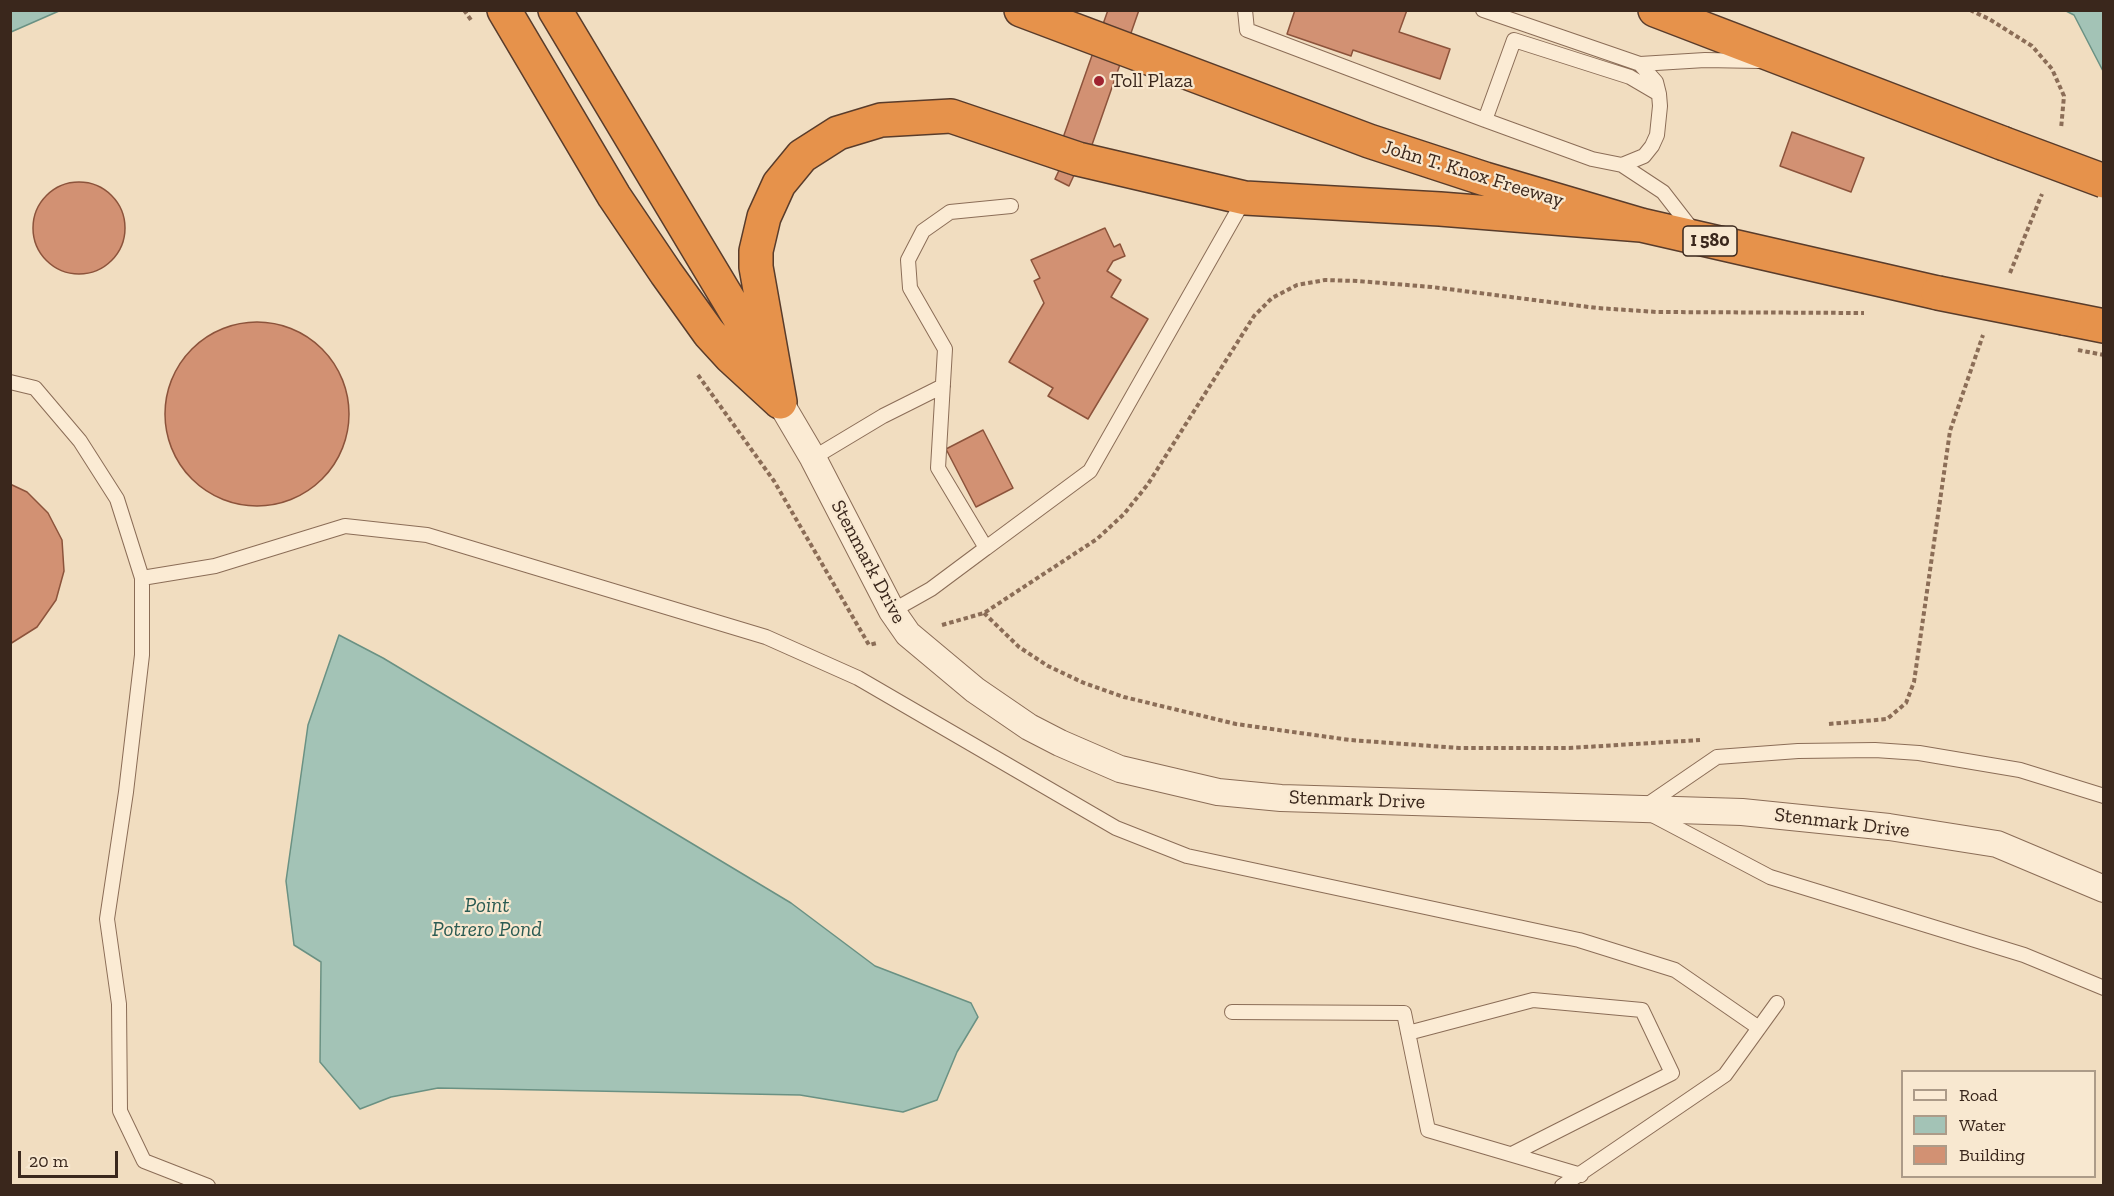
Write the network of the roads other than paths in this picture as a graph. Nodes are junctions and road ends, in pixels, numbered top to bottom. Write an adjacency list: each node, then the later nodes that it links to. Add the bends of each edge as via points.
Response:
1 (504, 10): 20 (highway, via 614,196 666,273 716,341)
2 (555, 10): 20 (highway, via 739,317)
3 (1021, 10): 15 (highway, John T. Knox Freeway / I 580, via 1370,141)
4 (1245, 10): 10 (lane, via 1247,30)
5 (1483, 10): 8 (lane)
6 (1655, 10): 7 (highway)
7 (1788, 61): 8 (lane); 12 (highway, bridge)
8 (1640, 64): 9 (lane, via 1650,73)
9 (1659, 94): 10 (lane, via 1630,77 1514,40); 11 (lane, via 1659,120 1652,146 1644,156)
10 (1485, 120): 11 (lane, via 1593,159)
11 (1622, 165): 16 (lane, via 1663,192)
12 (2103, 181)
13 (1245, 198): 15 (highway); 20 (highway, via 1078,159 951,116 881,120 838,133 802,156 790,170 771,200 759,234 758,285); 22 (lane, via 1090,471)
14 (1011, 206): 19 (lane, via 950,212 923,231 908,260 910,288 945,349)
15 (1641, 225): 16 (highway, John T. Knox Freeway / I 580)
16 (1698, 238): 17 (highway, John T. Knox Freeway / I 580, bridge)
17 (2103, 326)
18 (10, 382): 23 (lane, via 35,388 80,441 117,499)
19 (943, 386): 21 (lane); 22 (lane, via 938,468)
20 (780, 402): 21 (street, Stenmark Drive)
21 (813, 458): 24 (street, Stenmark Drive)
22 (986, 548): 24 (lane, via 931,590)
23 (142, 578): 31 (lane, via 215,566 345,526 427,535 766,637 858,678 1116,828 1187,856 1579,940 1675,970); 35 (lane, via 142,655 107,919 119,1004 120,1111 144,1161)
24 (892, 611): 26 (street, Stenmark Drive, via 928,653 1029,727 1090,757 1151,778 1218,792 1281,798)
25 (2103, 796): 26 (lane, via 2020,770 1919,753 1798,751 1716,757)
26 (1641, 809): 27 (street, Stenmark Drive, via 1742,812 1889,827 1997,844); 28 (lane, via 1770,877 2024,955)
27 (2103, 889)
28 (2103, 988)
29 (1777, 1003): 31 (lane)
30 (1232, 1012): 32 (lane, via 1404,1013)
31 (1759, 1028): 34 (lane, via 1725,1075)
32 (1408, 1033): 33 (lane, via 1428,1130); 33 (lane, via 1533,1000 1642,1010 1672,1073)
33 (1512, 1154): 34 (lane)
34 (1581, 1175): 36 (lane)
35 (208, 1185)
36 (1562, 1185)

